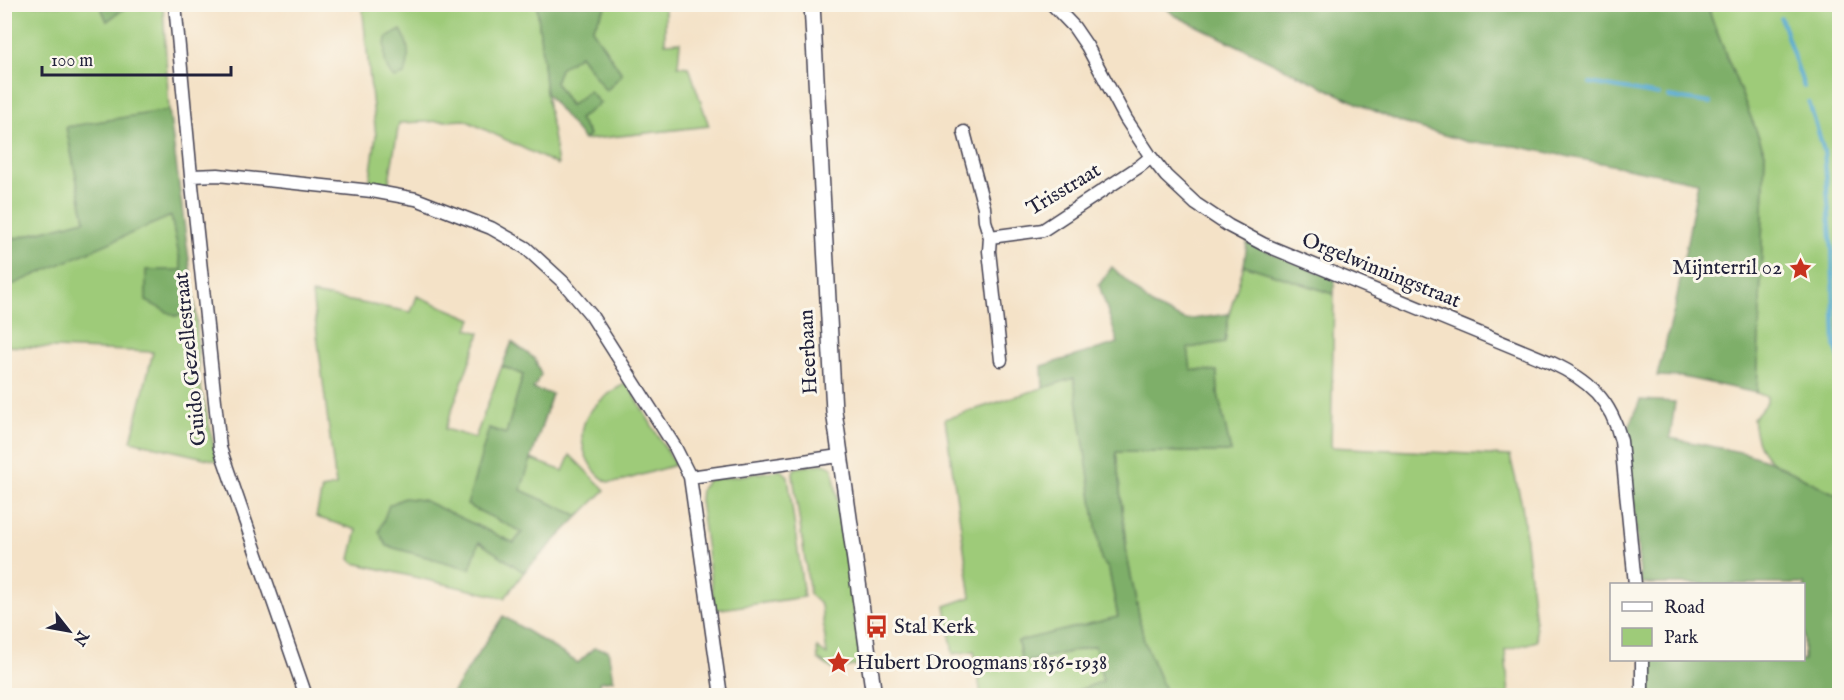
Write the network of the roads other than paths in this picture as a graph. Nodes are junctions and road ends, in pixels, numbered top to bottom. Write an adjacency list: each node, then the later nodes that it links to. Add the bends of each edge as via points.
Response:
1 (175, 4): 6 (street, Guido Gezellestraat)
2 (812, 4): 9 (street, Heerbaan, via 831,378)
3 (1052, 4): 5 (street, Orgelwinningstraat, via 1087,46)
4 (964, 132): 7 (street)
5 (1150, 157): 7 (street, Trisstraat, via 1043,230); 11 (street, Orgelwinningstraat, via 1197,204 1248,237 1571,371 1590,384 1609,409 1621,441)
6 (191, 176): 10 (street, via 218,175 372,190 416,199 491,228 526,248 591,315); 13 (street, Guido Gezellestraat, via 220,448)
7 (990, 237): 8 (street)
8 (1000, 360)
9 (839, 456): 10 (street); 15 (street, Heerbaan)
10 (690, 477): 14 (street)
11 (1635, 583)
12 (1642, 661): 16 (street)
13 (306, 696)
14 (721, 696)
15 (874, 696)
16 (1642, 696)

